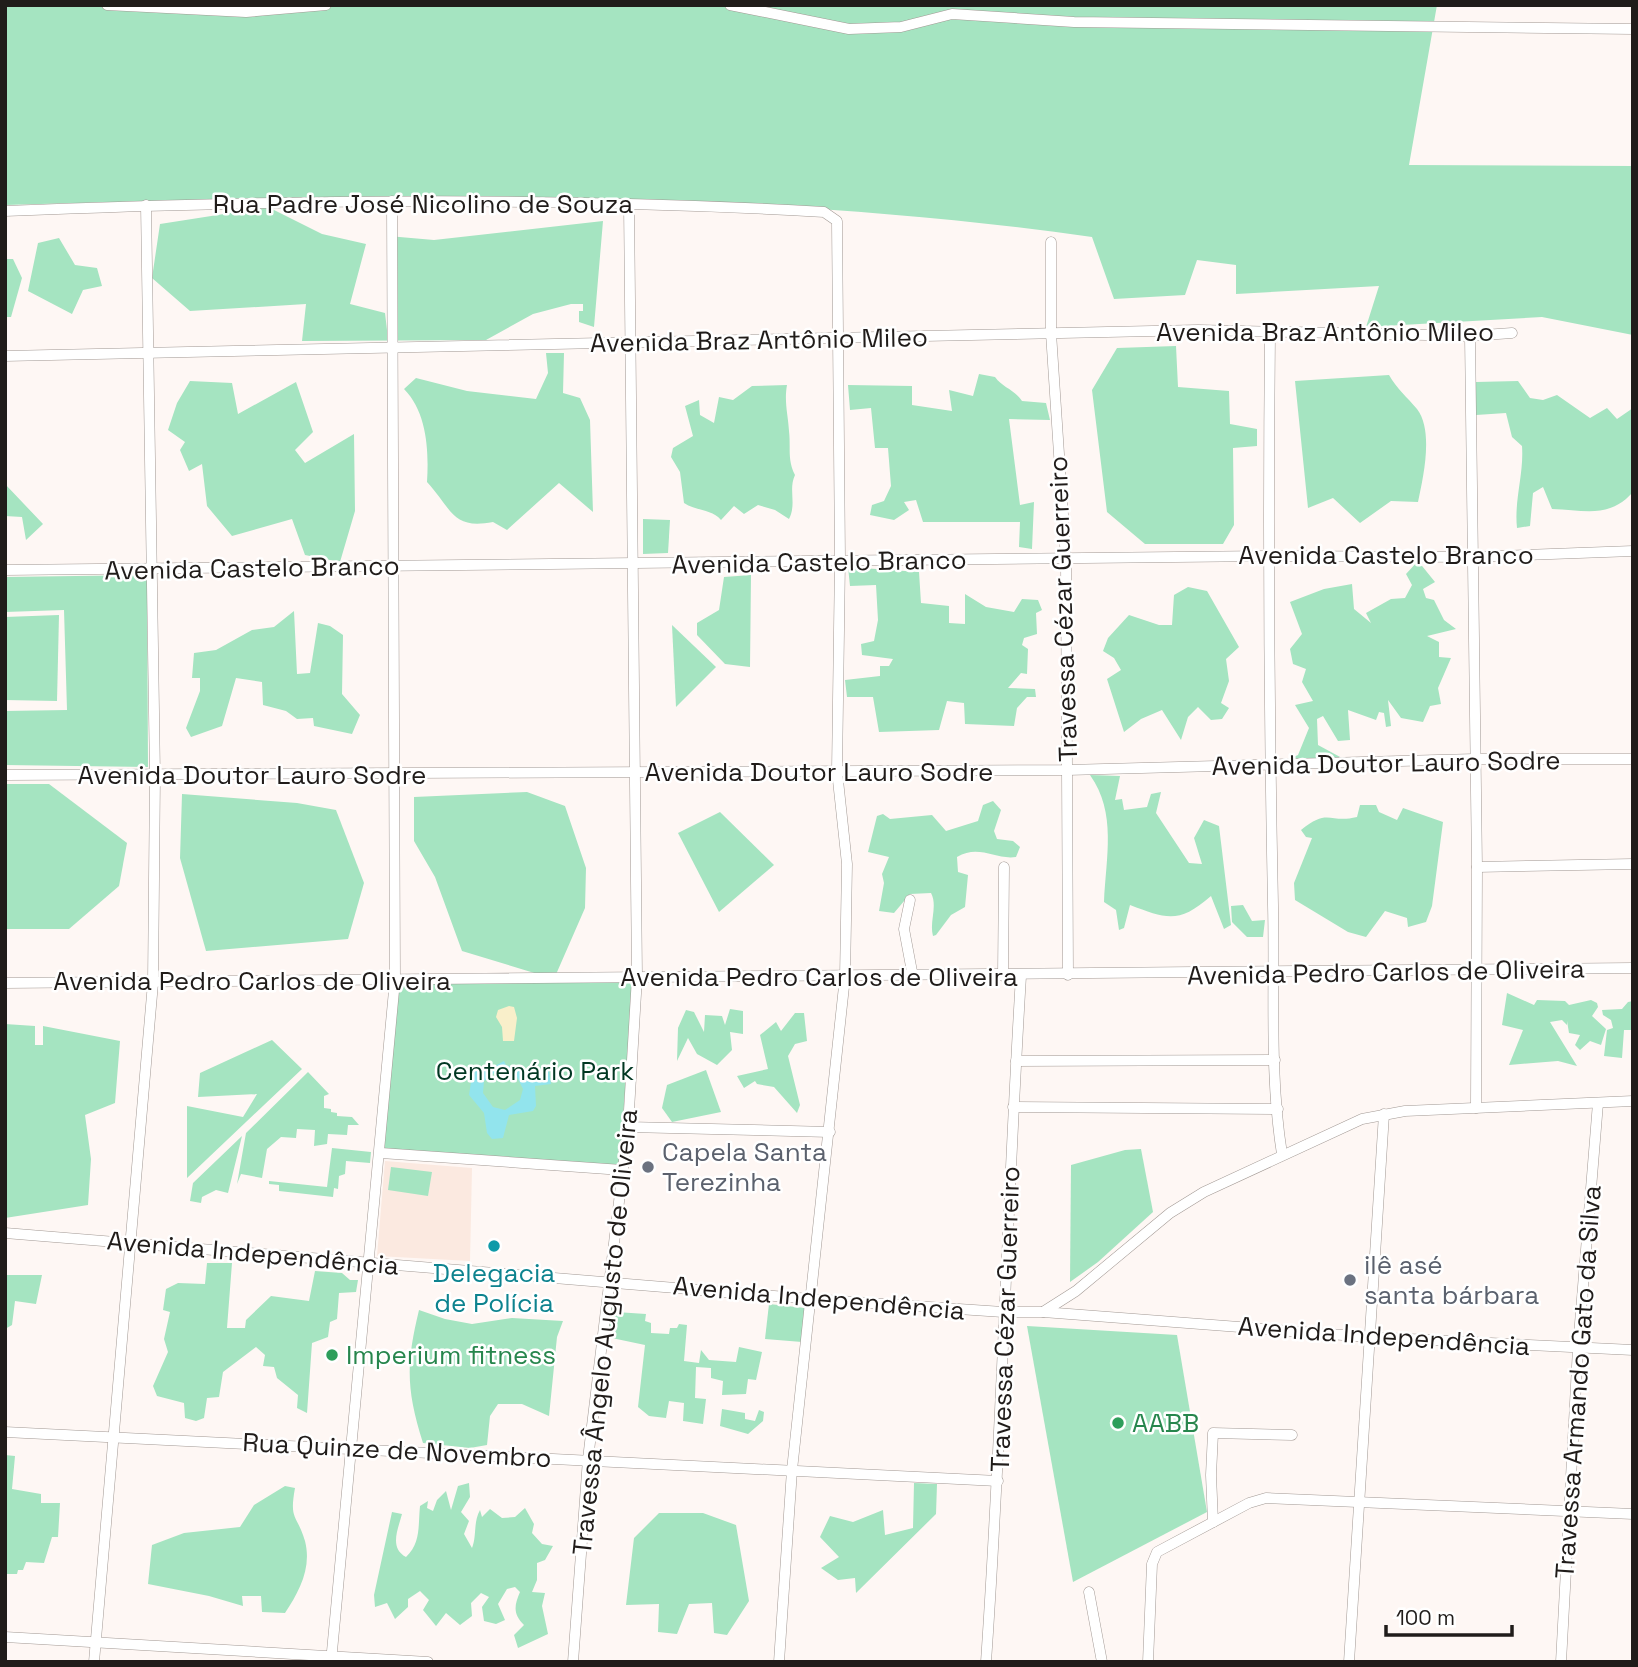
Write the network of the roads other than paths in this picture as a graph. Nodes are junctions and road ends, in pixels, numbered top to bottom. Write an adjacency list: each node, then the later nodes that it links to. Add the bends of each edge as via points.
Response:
1 (326, 5): 3 (street, via 246,12)
2 (730, 5): 4 (street, via 849,29 901,27 952,14 1074,22)
3 (109, 6)
4 (1633, 29)
5 (392, 201): 6 (street, Rua Padre José Nicolino de Souza); 7 (street, Rua Padre José Nicolino de Souza); 16 (street)
6 (629, 204): 14 (street, Rua Padre José Nicolino de Souza, via 824,212 837,221); 15 (street, Travessa Ângelo Augusto de Oliveira)
7 (146, 205): 8 (street, Rua Padre José Nicolino de Souza); 17 (street)
8 (5, 211)
9 (1051, 242): 11 (street, Travessa Cézar Guerreiro)
10 (1270, 332): 11 (street, Avenida Braz Antônio Mileo); 13 (street, Avenida Braz Antônio Mileo); 20 (street)
11 (1051, 333): 14 (street, Avenida Braz Antônio Mileo); 23 (street, Travessa Cézar Guerreiro)
12 (1512, 333): 13 (street, Avenida Braz Antônio Mileo)
13 (1470, 336): 21 (street)
14 (840, 338): 15 (street, Avenida Braz Antônio Mileo); 22 (street)
15 (632, 343): 16 (street, Avenida Braz Antônio Mileo); 24 (street, Travessa Ângelo Augusto de Oliveira)
16 (392, 348): 17 (street, Avenida Braz Antônio Mileo); 25 (street)
17 (147, 353): 18 (street, Avenida Braz Antônio Mileo); 26 (street)
18 (5, 356)
19 (1633, 551): 21 (street, Avenida Castelo Branco)
20 (1267, 556): 21 (street, Avenida Castelo Branco); 23 (street, Avenida Castelo Branco); 30 (street)
21 (1474, 557): 28 (street)
22 (840, 560): 23 (street, Avenida Castelo Branco); 24 (street, Avenida Castelo Branco); 32 (street)
23 (1066, 560): 31 (street, Travessa Cézar Guerreiro)
24 (634, 565): 25 (street, Avenida Castelo Branco); 33 (street, Travessa Ângelo Augusto de Oliveira)
25 (395, 566): 26 (street, Avenida Castelo Branco); 34 (street)
26 (153, 569): 27 (street, Avenida Castelo Branco); 36 (street)
27 (5, 570)
28 (1475, 759): 29 (street, Avenida Doutor Lauro Sodre); 30 (street, Avenida Doutor Lauro Sodre); 39 (street)
29 (1633, 759)
30 (1270, 765): 31 (street, Avenida Doutor Lauro Sodre); 43 (street)
31 (1067, 770): 32 (street, Avenida Doutor Lauro Sodre); 44 (street, Travessa Cézar Guerreiro)
32 (837, 771): 33 (street, Avenida Doutor Lauro Sodre); 48 (street, via 847,864)
33 (634, 773): 34 (street, Avenida Doutor Lauro Sodre); 47 (street, Travessa Ângelo Augusto de Oliveira)
34 (392, 774): 36 (street, Avenida Doutor Lauro Sodre); 50 (street)
35 (5, 775): 36 (street, Avenida Doutor Lauro Sodre)
36 (155, 775): 52 (street)
37 (1633, 864): 39 (street)
38 (1004, 867): 45 (street)
39 (1478, 867): 42 (street)
40 (910, 900): 49 (street, via 904,929)
41 (1633, 968): 42 (street, Avenida Pedro Carlos de Oliveira)
42 (1478, 970): 43 (street, Avenida Pedro Carlos de Oliveira); 59 (street)
43 (1275, 972): 44 (street, Avenida Pedro Carlos de Oliveira); 53 (street)
44 (1068, 975): 46 (street, Avenida Pedro Carlos de Oliveira)
45 (1003, 976): 46 (street, Avenida Pedro Carlos de Oliveira); 49 (street, Avenida Pedro Carlos de Oliveira)
46 (1021, 976): 54 (street, Travessa Cézar Guerreiro)
47 (637, 977): 48 (street, Avenida Pedro Carlos de Oliveira); 50 (street, Avenida Pedro Carlos de Oliveira); 61 (street, Travessa Ângelo Augusto de Oliveira)
48 (845, 977): 49 (street, Avenida Pedro Carlos de Oliveira); 62 (street)
49 (913, 977)
50 (395, 980): 52 (street, Avenida Pedro Carlos de Oliveira); 63 (street)
51 (5, 983): 52 (street, Avenida Pedro Carlos de Oliveira)
52 (153, 983): 67 (street)
53 (1275, 1060): 54 (street); 58 (street)
54 (1016, 1061): 57 (street, Travessa Cézar Guerreiro)
55 (1633, 1101): 56 (street)
56 (1598, 1103): 59 (street); 74 (street, Travessa Armando Gato da Silva)
57 (1013, 1107): 58 (street); 71 (street, Travessa Cézar Guerreiro)
58 (1278, 1108): 64 (street)
59 (1476, 1108): 60 (street)
60 (1384, 1114): 64 (street); 73 (street)
61 (628, 1127): 62 (street); 65 (street, Travessa Ângelo Augusto de Oliveira)
62 (830, 1132): 70 (street)
63 (381, 1153): 65 (street); 68 (street)
64 (1282, 1154): 72 (street, via 1170,1213 1076,1291)
65 (622, 1170): 69 (street, Travessa Ângelo Augusto de Oliveira)
66 (5, 1233): 67 (street, Avenida Independência)
67 (132, 1242): 68 (street, Avenida Independência); 78 (street)
68 (370, 1263): 69 (street, Avenida Independência); 79 (street)
69 (610, 1281): 70 (street, Avenida Independência); 80 (street, Travessa Ângelo Augusto de Oliveira)
70 (811, 1299): 71 (street, Avenida Independência); 81 (street)
71 (1003, 1312): 72 (street, Avenida Independência); 82 (street, Travessa Cézar Guerreiro)
72 (1043, 1312): 73 (street, Avenida Independência)
73 (1369, 1337): 74 (street, Avenida Independência); 83 (street)
74 (1578, 1348): 75 (street, Avenida Independência); 84 (street, Travessa Armando Gato da Silva)
75 (1633, 1350)
76 (5, 1432): 78 (street, Rua Quinze de Novembro)
77 (1292, 1435): 86 (street, via 1213,1433)
78 (113, 1437): 79 (street, Rua Quinze de Novembro); 89 (street)
79 (353, 1448): 80 (street, Rua Quinze de Novembro); 90 (street)
80 (588, 1459): 81 (street, Rua Quinze de Novembro); 93 (street, Travessa Ângelo Augusto de Oliveira)
81 (792, 1470): 82 (street, Rua Quinze de Novembro); 94 (street)
82 (998, 1481): 95 (street, Travessa Cézar Guerreiro)
83 (1358, 1499): 84 (street); 86 (street, via 1266,1498); 98 (street)
84 (1568, 1510): 85 (street); 99 (street, Travessa Armando Gato da Silva)
85 (1633, 1514)
86 (1213, 1522): 97 (street, via 1163,1547 1154,1558)
87 (1089, 1592): 96 (street)
88 (5, 1637): 89 (street)
89 (96, 1642): 90 (street); 91 (street)
90 (332, 1659): 92 (street)
91 (94, 1662)
92 (428, 1662)
93 (573, 1662)
94 (779, 1662)
95 (986, 1662)
96 (1102, 1662)
97 (1148, 1662)
98 (1349, 1662)
99 (1561, 1662)

